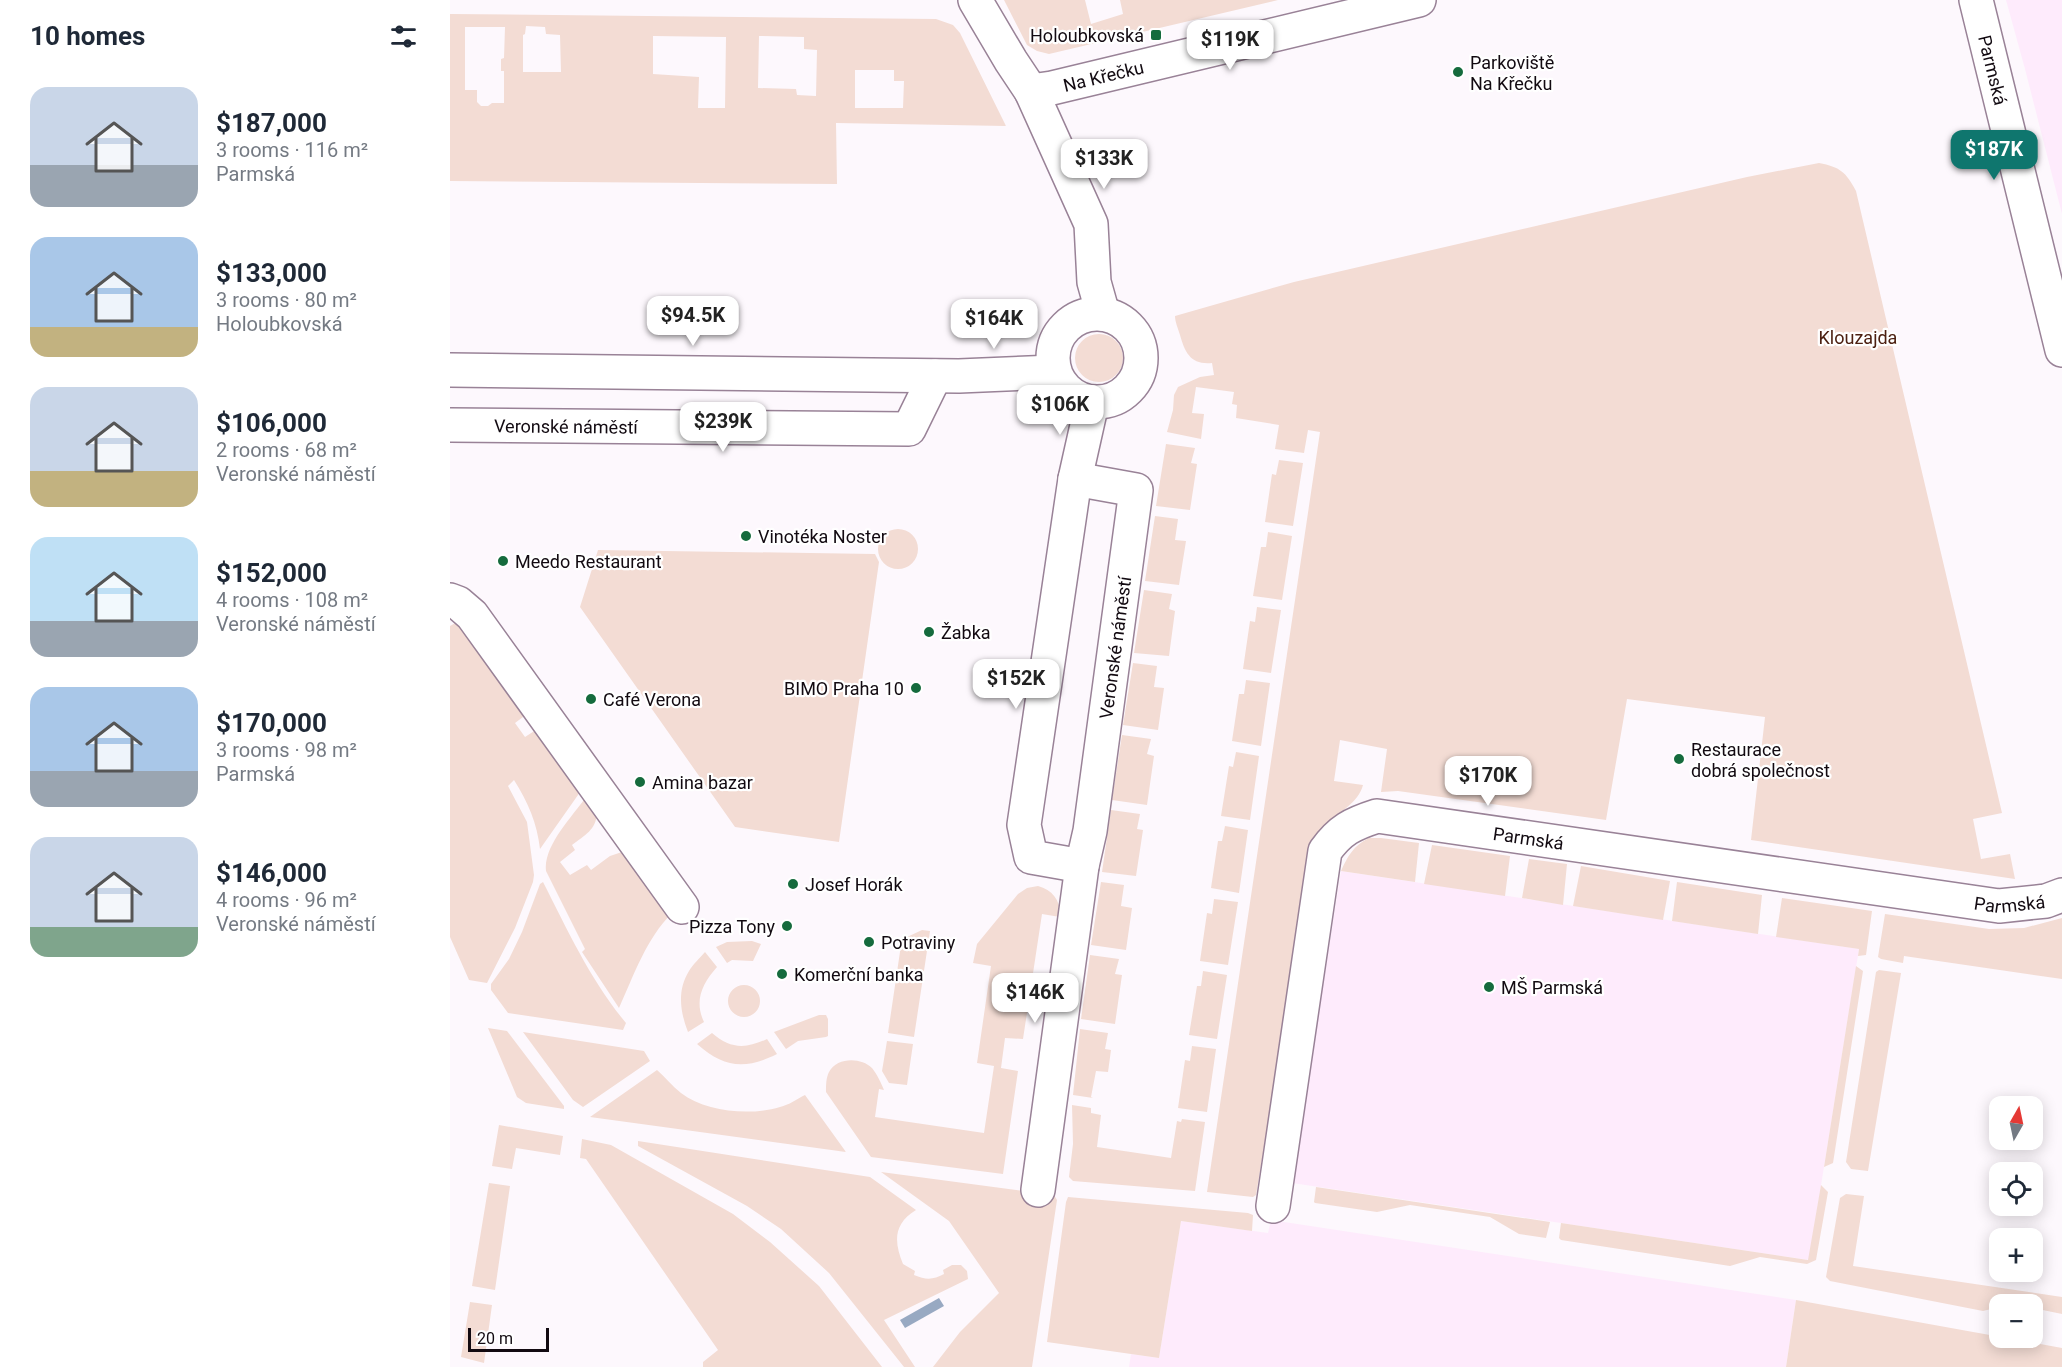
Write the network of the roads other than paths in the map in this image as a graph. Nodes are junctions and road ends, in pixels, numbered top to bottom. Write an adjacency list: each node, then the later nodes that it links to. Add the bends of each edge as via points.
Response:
1 (975, 0): 5 (street)
2 (1419, 0): 4 (street, Na Křečku)
3 (1976, 0): 7 (street, Parmská)
4 (1354, 7): 5 (street, Na Křečku)
5 (1031, 91): 6 (street, via 1091,224 1094,282)
6 (1103, 314): 9 (street, via 1074,320 1063,330 1055,342); 11 (street, via 1130,328 1142,356 1133,385 1108,402)
7 (2062, 350)
8 (450, 370): 10 (street)
9 (1054, 372): 10 (street); 11 (street, via 1069,393)
10 (935, 376): 12 (street, Veronské náměstí, via 909,429)
11 (1092, 403): 13 (street)
12 (450, 425)
13 (1075, 479): 15 (street, via 1024,825 1031,857); 15 (street, Veronské náměstí, via 1136,490)
14 (450, 600): 17 (street, via 472,615)
15 (1082, 866): 18 (street, Veronské náměstí)
16 (2062, 894): 19 (street, Parmská, via 2046,901 1999,906 1377,816 1363,820 1336,836 1325,852)
17 (682, 907)
18 (1038, 1190)
19 (1273, 1206)

